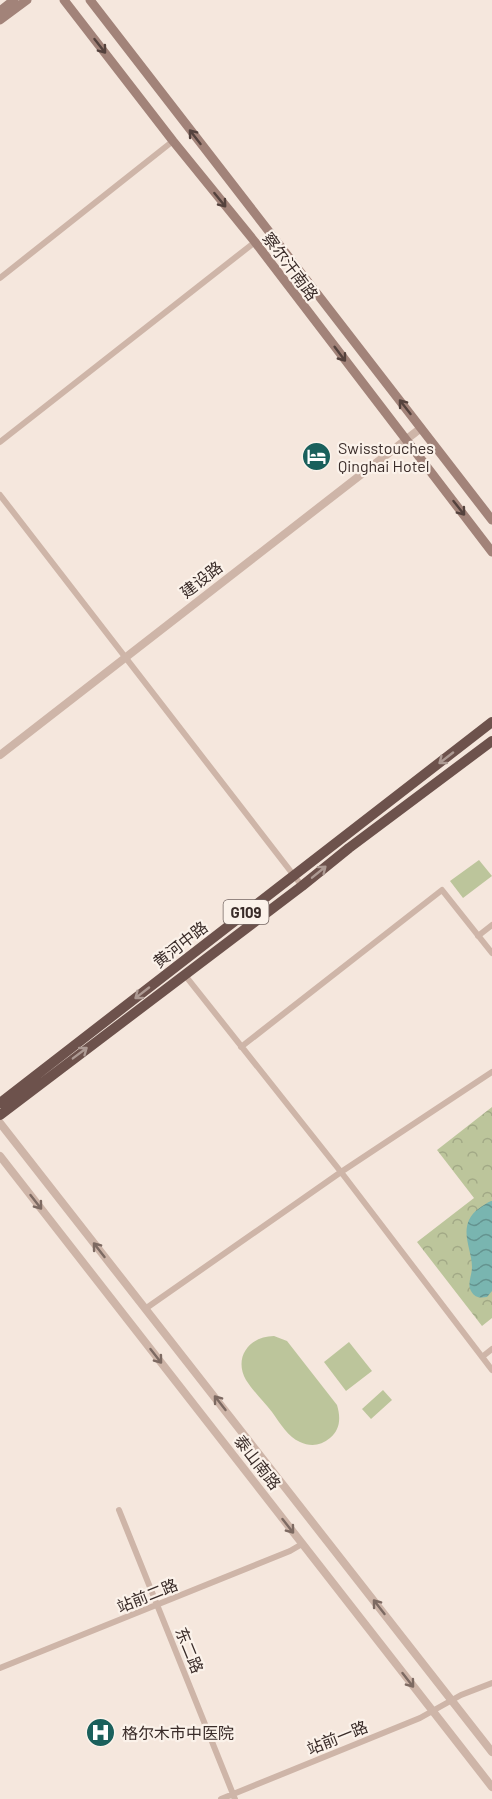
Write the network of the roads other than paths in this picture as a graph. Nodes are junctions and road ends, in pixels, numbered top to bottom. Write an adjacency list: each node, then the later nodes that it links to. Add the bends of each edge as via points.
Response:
1 (14, 0): 5 (main road)
2 (27, 0): 6 (main road)
3 (64, 0): 7 (main road, 察尔汗南路, one-way to 7)
4 (90, 0): 10 (main road, 察尔汗南路, one-way to 4)
5 (0, 11)
6 (0, 20)
7 (173, 141): 8 (main road, 察尔汗南路, one-way to 8); 9 (street)
8 (255, 242): 11 (main road, 察尔汗南路, one-way to 11); 12 (street)
9 (0, 278)
10 (421, 428): 11 (street, 建设路); 14 (main road, 察尔汗南路)
11 (405, 440): 15 (main road, 察尔汗南路, one-way to 15); 16 (street, 建设路)
12 (0, 442)
13 (0, 495): 16 (street)
14 (492, 519)
15 (492, 552)
16 (125, 657): 19 (street, 建设路); 20 (street)
17 (492, 722): 20 (highway, 黄河中路 / G109, one-way to 20)
18 (492, 741): 21 (highway, 黄河中路 / G109, one-way to 18)
19 (0, 754)
20 (294, 876): 21 (street); 28 (highway, 黄河中路 / G109, one-way to 28)
21 (302, 886): 25 (highway, 黄河中路 / G109)
22 (492, 925): 23 (street)
23 (478, 936): 24 (street); 26 (street, via 442,890)
24 (492, 953)
25 (184, 974): 26 (street); 29 (highway, 黄河中路 / G109, one-way to 25)
26 (241, 1047): 32 (street)
27 (492, 1072): 32 (street)
28 (0, 1102)
29 (0, 1115)
30 (0, 1123): 33 (street, 泰山南路, one-way to 30)
31 (0, 1156): 38 (street, 泰山南路, one-way to 38)
32 (341, 1172): 33 (street); 35 (street)
33 (145, 1309): 42 (street, 泰山南路, one-way to 33)
34 (492, 1348): 35 (street)
35 (482, 1357): 36 (street)
36 (492, 1370)
37 (119, 1510): 39 (street, 东二路)
38 (302, 1544): 39 (street, 站前二路); 43 (street, 泰山南路, one-way to 43)
39 (157, 1605): 40 (street, 站前二路); 46 (street, 东二路)
40 (0, 1668)
41 (492, 1683): 42 (street, 站前一路)
42 (451, 1700): 43 (street, 站前一路); 44 (street, 泰山南路)
43 (432, 1712): 45 (street, 泰山南路); 46 (street, 站前一路)
44 (492, 1752)
45 (492, 1787)
46 (234, 1797): 47 (street, 站前一路)
47 (221, 1799)

